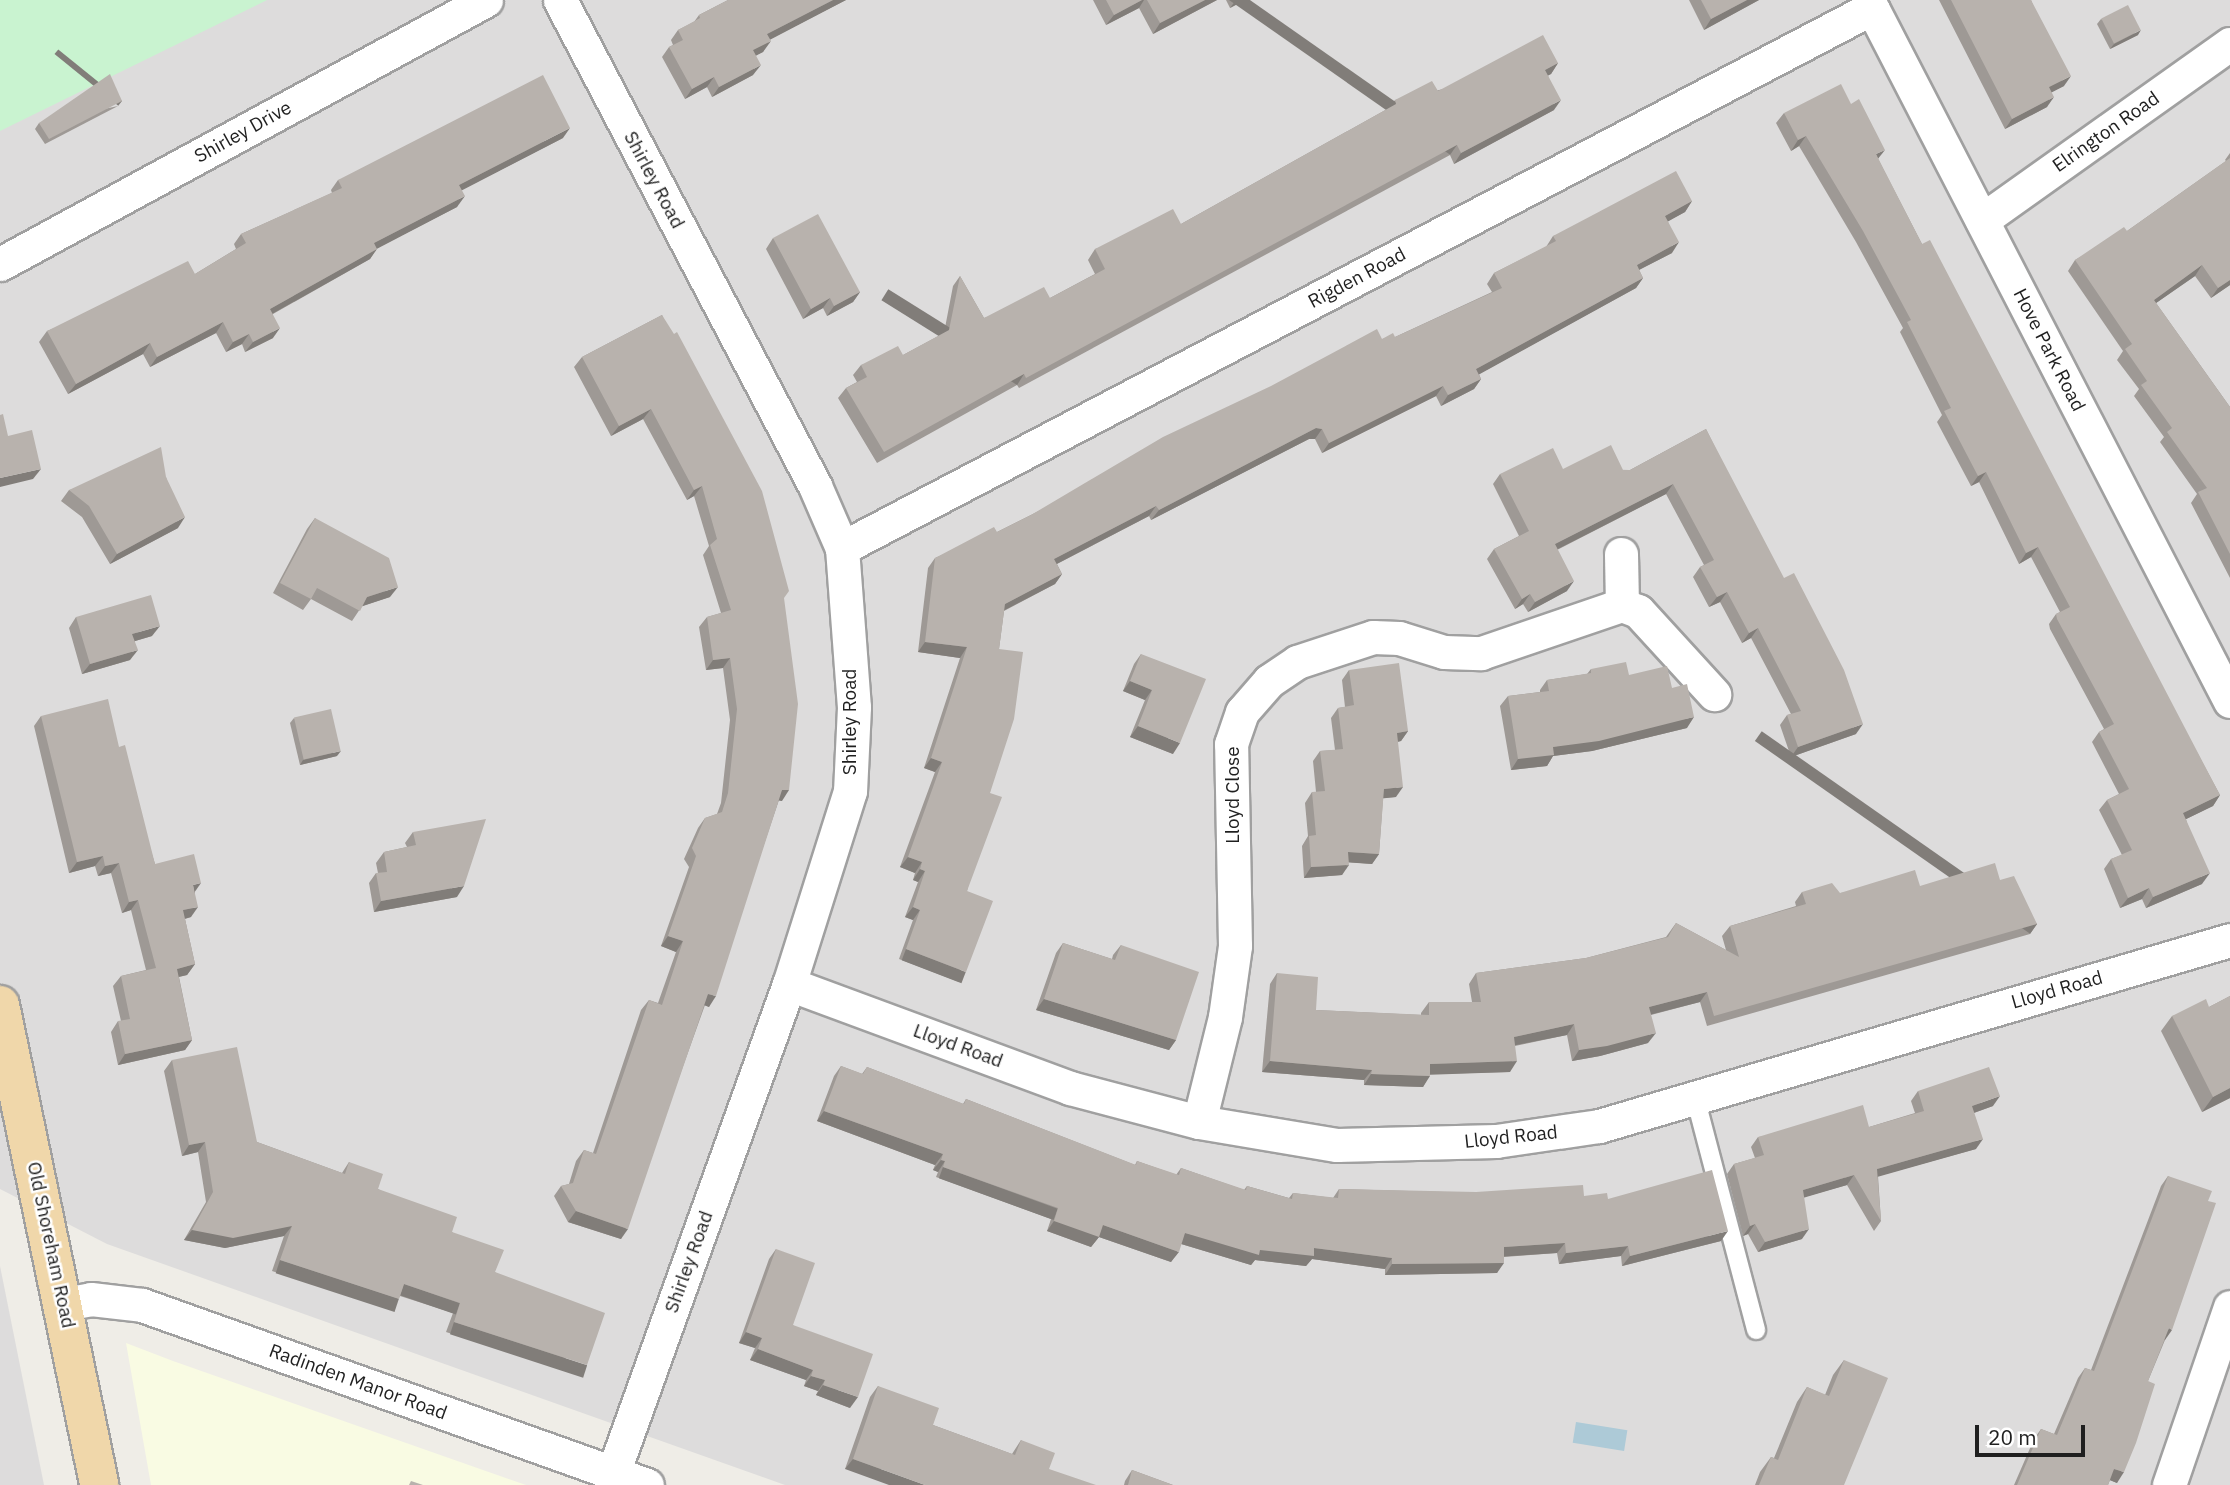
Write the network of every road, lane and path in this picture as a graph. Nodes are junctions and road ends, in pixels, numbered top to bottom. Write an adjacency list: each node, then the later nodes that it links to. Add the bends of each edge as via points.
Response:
1 (486, 0): 6 (street, Shirley Drive)
2 (560, 0): 7 (street, Shirley Road, via 815,486)
3 (1870, 4): 5 (street, Hove Park Road); 7 (street, Rigden Road)
4 (2230, 44): 5 (street, Elrington Road)
5 (1982, 220): 11 (street, Hove Park Road)
6 (0, 264)
7 (842, 548): 13 (street, Shirley Road, via 853,707 850,791)
8 (1621, 554): 9 (street)
9 (1622, 605): 10 (street, via 1638,611); 16 (street, Lloyd Close, via 1481,653 1444,652 1399,638 1373,637 1297,662 1254,694 1231,744 1234,946 1225,1017)
10 (1714, 694)
11 (2230, 701)
12 (2230, 940): 15 (street, Lloyd Road)
13 (789, 984): 16 (street, Lloyd Road, via 1070,1087); 20 (street, Shirley Road)
14 (0, 1005): 17 (main road, Old Shoreham Road)
15 (1695, 1097): 16 (street, Lloyd Road, via 1599,1126 1496,1141 1337,1145); 19 (lane)
16 (1199, 1122)
17 (64, 1304): 20 (street, Radinden Manor Road, via 91,1298 142,1305); 21 (main road, Old Shoreham Road)
18 (2230, 1307): 23 (street)
19 (1756, 1330)
20 (613, 1473): 22 (street, Radinden Manor Road)
21 (99, 1485)
22 (648, 1485)
23 (2169, 1485)

